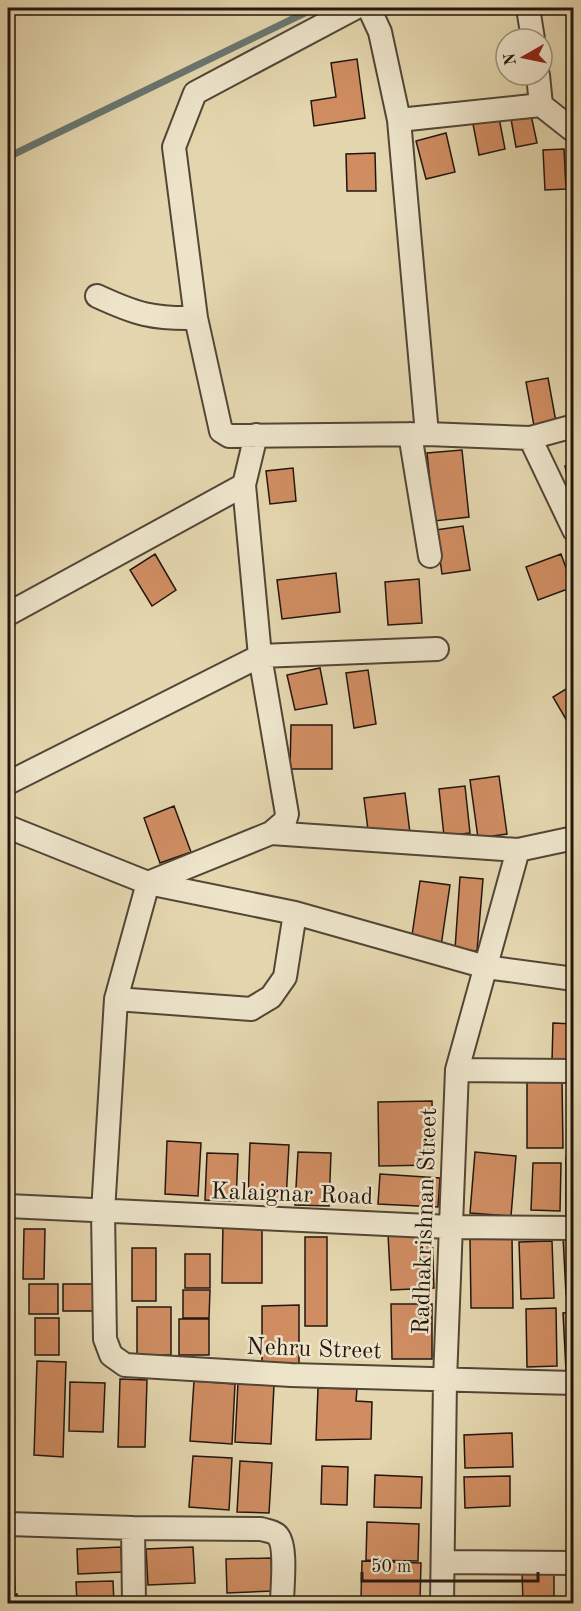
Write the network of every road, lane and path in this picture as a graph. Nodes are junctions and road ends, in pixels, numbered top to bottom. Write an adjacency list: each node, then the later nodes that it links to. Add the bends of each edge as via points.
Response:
1 (355, 8): 10 (street, via 195,93 174,147)
2 (369, 8): 7 (street, via 380,32)
3 (528, 8): 4 (street)
4 (531, 27)
5 (539, 87): 6 (street)
6 (541, 105): 7 (street); 8 (street)
7 (399, 120): 12 (street)
8 (573, 131)
9 (97, 296): 10 (street, via 130,312 152,317)
10 (196, 318): 13 (street, via 221,431 229,436)
11 (573, 426): 14 (street)
12 (419, 434): 13 (street); 14 (street); 17 (street)
13 (256, 435): 15 (street)
14 (530, 438): 16 (street)
15 (244, 485): 18 (street); 20 (street)
16 (573, 530)
17 (430, 556)
18 (8, 614)
19 (437, 649): 20 (street)
20 (260, 656): 21 (street); 23 (street, via 287,814)
21 (8, 783)
22 (8, 826): 26 (street)
23 (271, 833): 25 (street); 26 (street)
24 (573, 838): 25 (street)
25 (518, 850): 28 (street, Radhakrishnan Street)
26 (148, 883): 27 (street); 30 (street)
27 (295, 913): 28 (street); 30 (street, via 285,977 272,997 250,1009)
28 (486, 967): 29 (street); 31 (street, Radhakrishnan Street)
29 (573, 979)
30 (116, 999): 34 (street)
31 (457, 1070): 32 (street); 35 (street, Radhakrishnan Street)
32 (573, 1071)
33 (8, 1206): 34 (street, Kalaignar Road)
34 (103, 1212): 35 (street, Kalaignar Road); 37 (street, Nehru Street, via 105,1339 111,1355 125,1365)
35 (450, 1227): 36 (street, Kalaignar Road); 37 (street, Radhakrishnan Street)
36 (573, 1228)
37 (445, 1380): 38 (street, Nehru Street); 41 (street, Radhakrishnan Street)
38 (573, 1383)
39 (8, 1524): 40 (street)
40 (133, 1528): 43 (street); 44 (street, via 273,1532 283,1547)
41 (443, 1562): 42 (street); 45 (street, Radhakrishnan Street)
42 (573, 1563)
43 (134, 1604)
44 (282, 1604)
45 (442, 1604)

